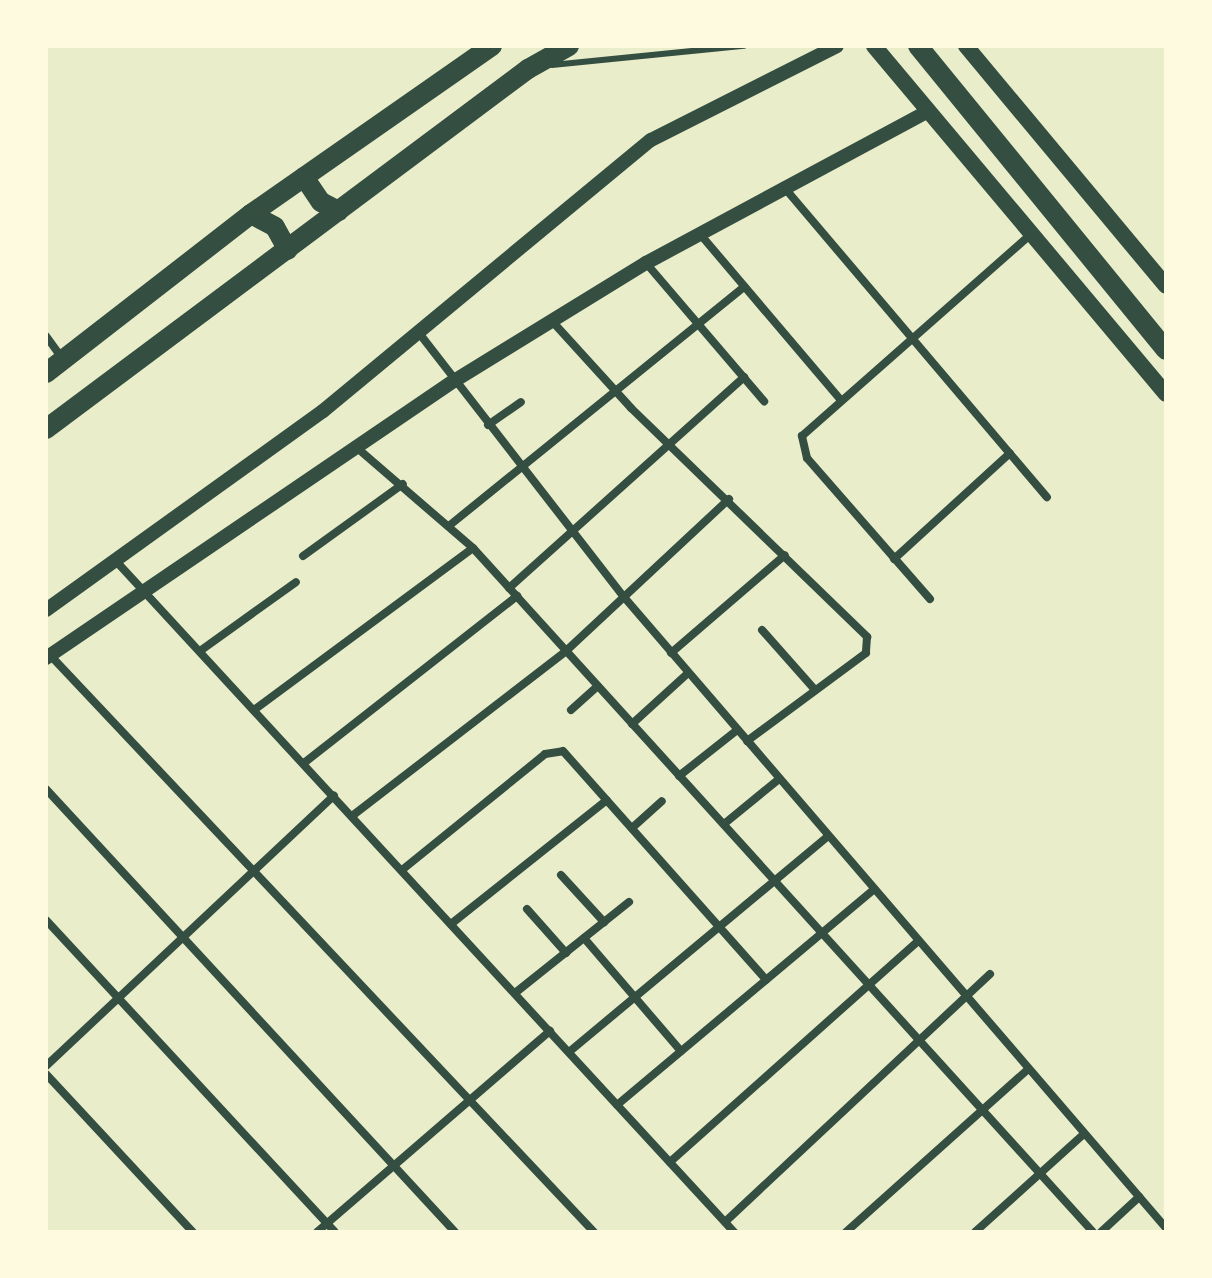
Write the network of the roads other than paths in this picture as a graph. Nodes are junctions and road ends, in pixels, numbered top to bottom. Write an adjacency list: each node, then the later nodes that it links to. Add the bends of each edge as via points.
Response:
1 (492, 46): 10 (main road)
2 (569, 46): 8 (main road)
3 (744, 46): 8 (lane)
4 (837, 46): 22 (street, via 651,140)
5 (874, 46): 9 (main road)
6 (918, 46): 25 (main road)
7 (967, 47): 18 (main road)
8 (528, 69): 12 (main road)
9 (928, 111): 11 (street); 15 (main road)
10 (304, 177): 12 (main road, via 313,195); 13 (main road)
11 (783, 186): 14 (street); 24 (street)
12 (339, 211): 16 (main road)
13 (251, 214): 16 (main road, via 275,227); 26 (main road)
14 (700, 234): 17 (street); 19 (street)
15 (1028, 237): 24 (street); 31 (main road)
16 (288, 250): 36 (main road)
17 (646, 263): 20 (street); 21 (street)
18 (1166, 286)
19 (744, 287): 21 (street); 32 (street)
20 (551, 320): 29 (street); 30 (street)
21 (699, 324): 28 (street); 30 (street)
22 (419, 333): 29 (street); 49 (street)
23 (46, 336): 26 (street)
24 (912, 338): 32 (street); 39 (street)
25 (1166, 350)
26 (63, 360): 27 (main road)
27 (46, 373)
28 (744, 377): 33 (street); 37 (street)
29 (454, 381): 35 (street); 38 (street)
30 (613, 390): 37 (street); 40 (street)
31 (1166, 394)
32 (841, 400): 50 (street, via 802,436 801,448)
33 (764, 401)
34 (521, 402): 35 (street)
35 (488, 425): 40 (street)
36 (46, 429)
37 (671, 443): 43 (street); 45 (street)
38 (356, 447): 41 (street); 52 (street)
39 (1010, 453): 42 (street); 50 (street)
40 (520, 468): 44 (street); 45 (street)
41 (403, 484): 44 (street); 48 (street)
42 (1047, 497)
43 (729, 499): 47 (street); 55 (street)
44 (450, 525): 46 (street)
45 (571, 532): 53 (street); 55 (street)
46 (473, 548): 53 (street); 66 (street)
47 (785, 555): 61 (street); 65 (street, via 870,645)
48 (303, 556)
49 (114, 559): 52 (street); 57 (street)
50 (894, 559): 56 (street)
51 (296, 582): 59 (street)
52 (141, 587): 59 (street); 62 (street)
53 (509, 588): 54 (street)
54 (517, 596): 60 (street); 71 (street)
55 (624, 597): 60 (street); 61 (street)
56 (930, 599)
57 (46, 610)
58 (762, 630): 65 (street)
59 (200, 651): 66 (street)
60 (566, 651): 64 (street); 78 (street)
61 (671, 653): 63 (street)
62 (48, 656): 83 (street)
63 (688, 673): 68 (street); 69 (street)
64 (598, 686): 67 (street); 68 (street)
65 (815, 690): 70 (street)
66 (254, 710): 71 (street)
67 (571, 710)
68 (632, 724): 72 (street)
69 (737, 730): 70 (street); 72 (street)
70 (747, 741): 73 (street)
71 (304, 763): 75 (street)
72 (679, 776): 79 (street)
73 (779, 779): 79 (street); 81 (street)
74 (46, 789): 94 (street)
75 (334, 796): 78 (street); 83 (street)
76 (607, 800): 80 (street); 82 (street, via 563,751 554,750); 91 (street)
77 (662, 801): 80 (street)
78 (352, 816): 82 (street)
79 (724, 824): 85 (street)
80 (632, 828): 92 (street)
81 (828, 836): 85 (street); 86 (street)
82 (402, 870): 91 (street)
83 (254, 871): 94 (street); 112 (street)
84 (561, 875): 90 (street)
85 (775, 880): 92 (street); 93 (street)
86 (874, 889): 93 (street); 96 (street)
87 (629, 902): 90 (street)
88 (527, 909): 97 (street)
89 (46, 920): 104 (street)
90 (604, 922): 95 (street)
91 (451, 924): 101 (street)
92 (719, 926): 99 (street); 102 (street)
93 (823, 932): 99 (street); 100 (street)
94 (183, 937): 104 (street); 117 (street)
95 (584, 938): 97 (street); 102 (street)
96 (918, 941): 100 (street); 103 (street)
97 (566, 953): 101 (street)
98 (990, 974): 103 (street)
99 (766, 980): 107 (street)
100 (870, 984): 106 (street); 116 (street)
101 (515, 993): 105 (street)
102 (634, 997): 107 (street); 108 (street)
103 (966, 997): 106 (street); 110 (street)
104 (119, 998): 109 (street); 121 (street)
105 (550, 1031): 108 (street); 112 (street)
106 (920, 1040): 114 (street); 120 (street)
107 (681, 1051): 113 (street)
108 (569, 1052): 113 (street)
109 (46, 1066)
110 (1028, 1069): 114 (street); 115 (street)
111 (46, 1074): 123 (street)
112 (470, 1100): 117 (street); 127 (street)
113 (617, 1105): 116 (street)
114 (983, 1109): 118 (street); 129 (street)
115 (1084, 1134): 118 (street); 119 (street)
116 (670, 1162): 120 (street)
117 (393, 1165): 121 (street); 126 (street)
118 (1041, 1173): 130 (street); 131 (street)
119 (1139, 1197): 122 (street); 132 (street)
120 (725, 1222): 128 (street)
121 (327, 1223): 124 (street); 125 (street)
122 (1166, 1228)
123 (193, 1232)
124 (317, 1232)
125 (335, 1232)
126 (455, 1232)
127 (594, 1232)
128 (734, 1232)
129 (846, 1232)
130 (975, 1232)
131 (1093, 1232)
132 (1101, 1232)

